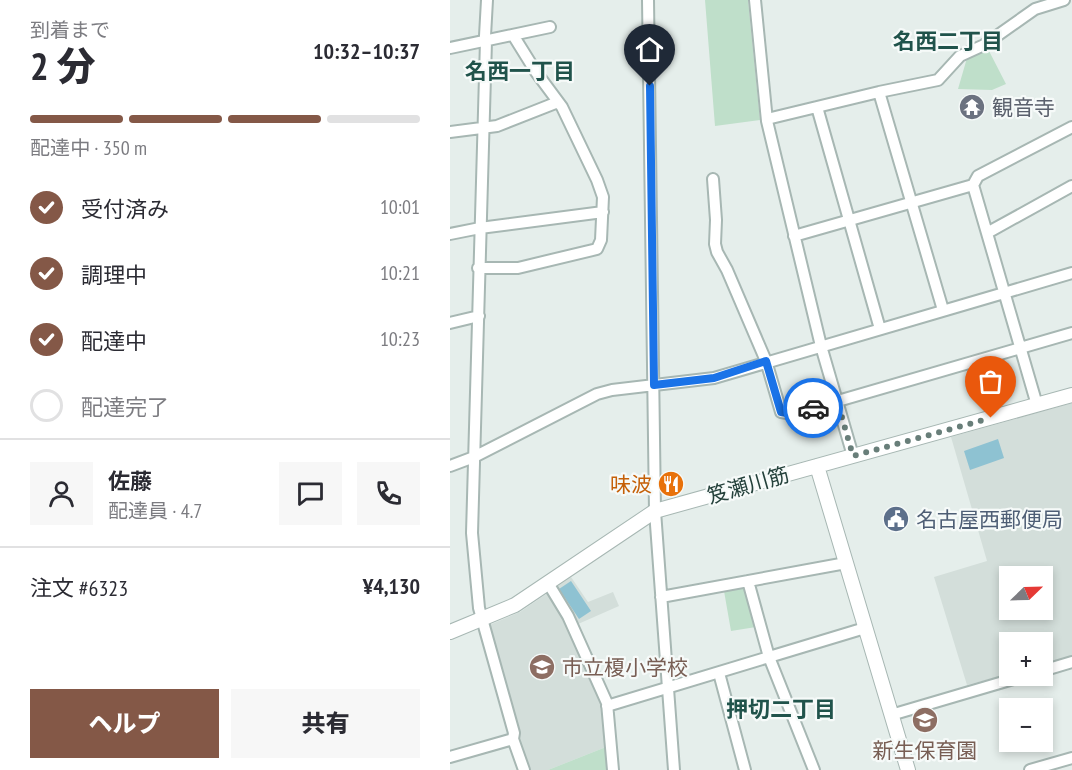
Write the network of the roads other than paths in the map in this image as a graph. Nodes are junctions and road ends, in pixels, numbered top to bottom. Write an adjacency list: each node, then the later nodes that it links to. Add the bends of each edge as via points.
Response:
1 (487, 0): 10 (street)
2 (648, 0): 40 (street)
3 (755, 0): 15 (street)
4 (1064, 0): 6 (street)
5 (1069, 0): 7 (street)
6 (1048, 2): 12 (street, via 984,45 960,56 938,80)
7 (1072, 6)
8 (550, 27): 9 (street)
9 (513, 34): 10 (street); 13 (street)
10 (486, 41): 11 (street); 17 (street)
11 (450, 48)
12 (879, 92): 14 (street); 22 (street)
13 (558, 102): 17 (street); 23 (street, via 597,180)
14 (817, 107): 15 (street); 24 (street)
15 (767, 119): 28 (street)
16 (1072, 128): 20 (street, via 978,177)
17 (483, 129): 18 (street); 25 (street)
18 (450, 132)
19 (713, 179): 39 (street, via 717,252)
20 (973, 185): 22 (street); 26 (street)
21 (1072, 186): 26 (street)
22 (912, 202): 24 (street); 32 (street)
23 (603, 212): 25 (street); 29 (street, via 597,249 518,268)
24 (850, 220): 28 (street); 35 (street)
25 (480, 228): 27 (street); 29 (street)
26 (987, 233): 31 (street)
27 (450, 234)
28 (794, 236): 37 (street)
29 (478, 268): 33 (street)
30 (1072, 273): 31 (street)
31 (1005, 293): 32 (street); 38 (street)
32 (944, 310): 35 (street)
33 (479, 316): 34 (street); 45 (street)
34 (450, 322)
35 (880, 329): 37 (street)
36 (1072, 333): 38 (street)
37 (821, 346): 39 (street); 42 (street)
38 (1021, 348): 42 (street); 43 (street)
39 (766, 361): 40 (street, via 714,378); 42 (street, via 781,412 793,414)
40 (654, 385): 45 (street, via 597,394); 48 (street)
41 (1072, 395): 43 (street, 笈瀬川筋)
42 (837, 400): 44 (street)
43 (1037, 405): 44 (street, 笈瀬川筋)
44 (853, 456): 47 (street, 笈瀬川筋)
45 (474, 457): 46 (street); 53 (street, via 472,533)
46 (450, 466)
47 (817, 466): 48 (street, 笈瀬川筋); 49 (street)
48 (655, 512): 51 (street, 笈瀬川筋); 52 (street)
49 (846, 563): 50 (street); 54 (street)
50 (748, 581): 52 (street); 56 (street)
51 (548, 583): 53 (street, 笈瀬川筋, via 515,605); 62 (street, via 568,616)
52 (661, 597): 61 (street)
53 (481, 619): 55 (street, 笈瀬川筋); 64 (street)
54 (865, 628): 56 (street); 63 (street)
55 (450, 632)
56 (769, 657): 59 (street); 71 (street)
57 (1072, 662): 58 (street)
58 (1053, 667)
59 (719, 673): 61 (street); 70 (street)
60 (999, 683): 63 (street)
61 (668, 688): 62 (street); 69 (street)
62 (608, 706): 68 (street)
63 (891, 715): 72 (street)
64 (513, 739): 65 (street); 67 (street)
65 (450, 757)
66 (1072, 758): 73 (street)
67 (524, 770)
68 (613, 770)
69 (674, 770)
70 (745, 770)
71 (814, 770)
72 (908, 770)
73 (1030, 770)

